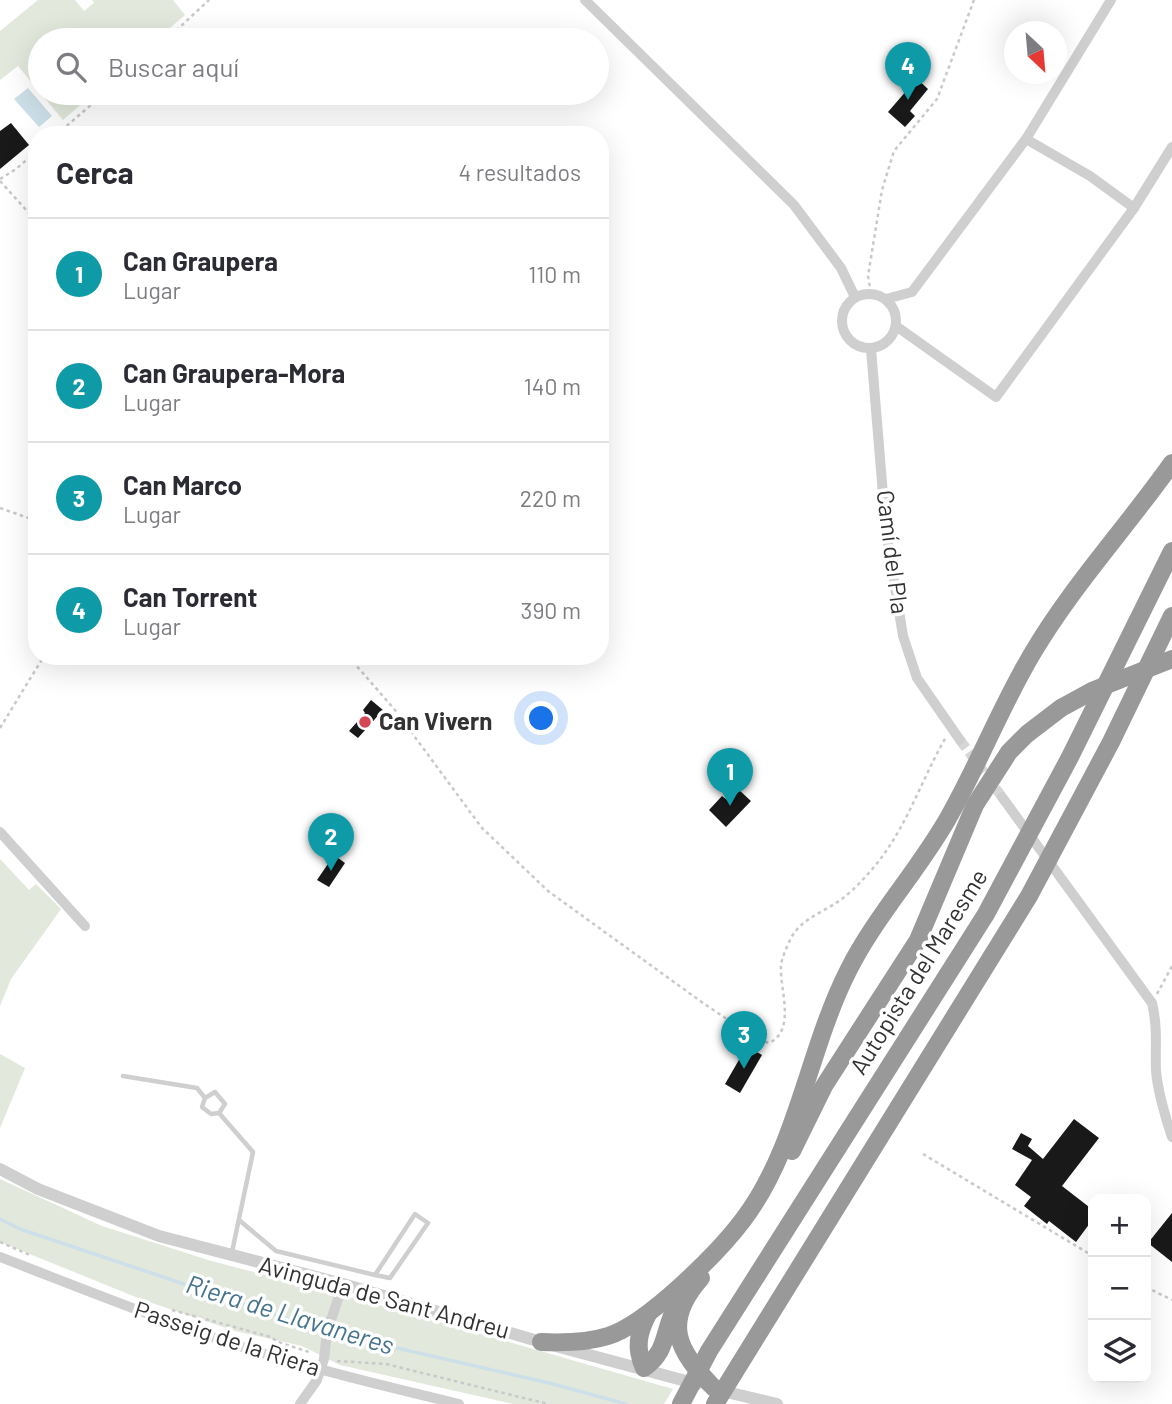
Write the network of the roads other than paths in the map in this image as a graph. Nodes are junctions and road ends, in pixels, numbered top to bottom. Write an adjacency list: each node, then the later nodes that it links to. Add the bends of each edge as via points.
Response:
1 (585, 0): 6 (street, via 794,205 841,268)
2 (1111, 0): 3 (street)
3 (1026, 139): 5 (street); 7 (street, via 912,292)
4 (1172, 147): 5 (street)
5 (1134, 208): 8 (street, via 996,397)
6 (855, 298): 7 (street, via 871,293); 9 (street, via 843,312 843,330 853,343)
7 (886, 299): 8 (street, via 896,315)
8 (896, 326): 9 (street, via 887,343)
9 (871, 349): 14 (street, Camí del Pla, via 886,531 903,636 917,678)
10 (1172, 463): 29 (highway, via 1052,622 946,821 848,970 758,1198 725,1242)
11 (1172, 551): 36 (highway, Autopista del Maresme, via 1010,871)
12 (1172, 616): 33 (highway, via 1029,896)
13 (1172, 659): 28 (highway, via 1060,708 1009,752 975,805 918,940 824,1086 761,1212 742,1238)
14 (960, 740)
15 (1002, 797): 21 (street, via 1152,1003 1157,1024 1156,1072)
16 (0, 832): 17 (street)
17 (85, 926)
18 (122, 1076): 19 (lane, via 197,1088)
19 (205, 1098): 20 (lane, via 202,1107 211,1114); 20 (lane, via 215,1092 221,1097 225,1104)
20 (219, 1113): 23 (lane, via 253,1152)
21 (1172, 1137)
22 (0, 1169): 25 (street, Avinguda de Sant Andreu, via 159,1237)
23 (239, 1220): 25 (lane); 26 (lane, via 276,1251)
24 (0, 1256): 32 (street, Passeig de la Riera, via 233,1344)
25 (231, 1256): 27 (street, Avinguda de Sant Andreu)
26 (375, 1275): 26 (lane, via 390,1278 428,1223 415,1214)
27 (343, 1284): 30 (street, Avinguda de Sant Andreu); 32 (street)
28 (687, 1293): 31 (highway, via 673,1314 662,1351); 33 (highway, via 678,1324 680,1341)
29 (648, 1314): 30 (highway, via 607,1337); 31 (highway, via 638,1339)
30 (541, 1342): 31 (street, Avinguda de Sant Andreu)
31 (644, 1368): 33 (street, Avinguda de Sant Andreu)
32 (320, 1370): 34 (street); 35 (street, Passeig de la Riera)
33 (714, 1396): 37 (street, Avinguda de Sant Andreu)
34 (300, 1404)
35 (459, 1404)
36 (681, 1404)
37 (777, 1404)

